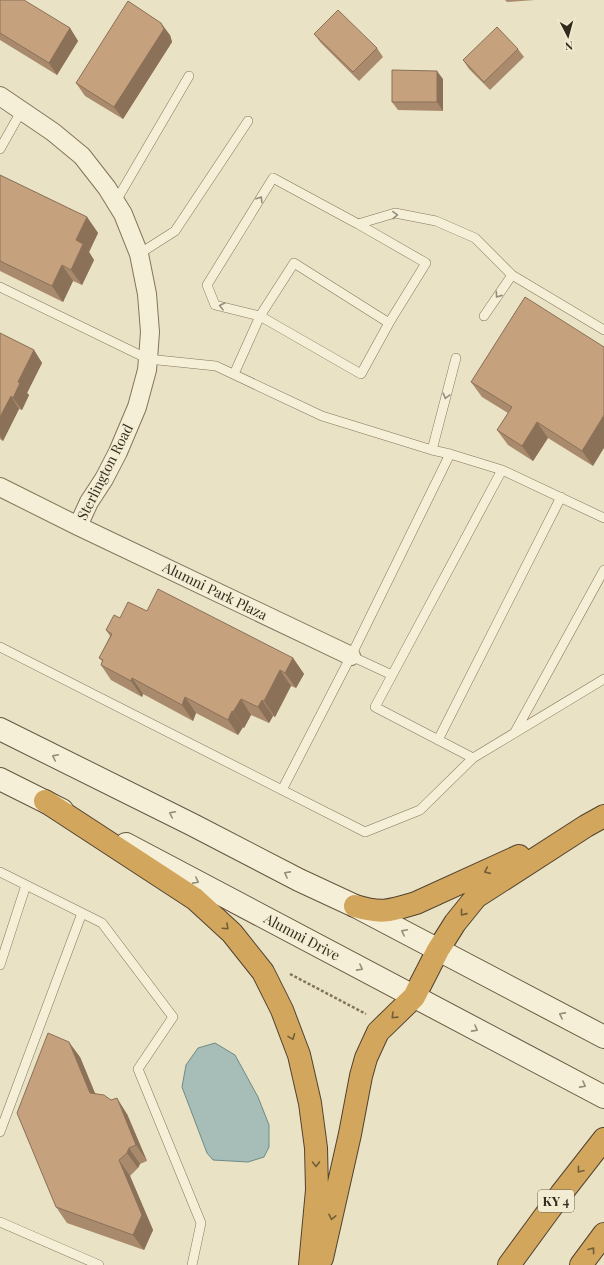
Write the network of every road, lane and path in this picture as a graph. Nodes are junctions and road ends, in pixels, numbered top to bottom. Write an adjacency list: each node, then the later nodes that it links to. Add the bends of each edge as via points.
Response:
1 (189, 76): 6 (lane)
2 (0, 96): 3 (street, Sterlington Road)
3 (22, 110): 5 (lane); 6 (street, Sterlington Road, via 54,132 82,156)
4 (248, 121): 8 (lane, via 175,232)
5 (0, 149)
6 (116, 202): 8 (street, Sterlington Road)
7 (358, 224): 9 (lane, one-way to 9, via 395,213 436,221 475,238); 11 (lane, one-way to 7, via 215,305 207,285 273,178); 13 (lane, via 426,263)
8 (139, 254): 16 (street, Sterlington Road, via 147,294 150,332)
9 (512, 275): 12 (lane, one-way to 12); 14 (lane)
10 (0, 287): 16 (lane)
11 (260, 316): 13 (lane, via 294,264); 13 (lane, via 361,374); 17 (lane)
12 (484, 316)
13 (389, 323)
14 (604, 330)
15 (456, 358): 18 (lane, one-way to 18)
16 (148, 359): 17 (lane, via 216,366); 24 (street, Sterlington Road, via 137,407 118,452)
17 (234, 374): 18 (lane, via 322,416)
18 (432, 450): 19 (lane)
19 (450, 454): 20 (lane); 27 (lane)
20 (502, 470): 22 (lane); 28 (lane)
21 (0, 487): 24 (street, Alumni Park Plaza)
22 (561, 497): 23 (lane); 32 (lane)
23 (604, 518)
24 (78, 526): 27 (street, Alumni Park Plaza)
25 (604, 570): 31 (lane)
26 (0, 647): 35 (lane)
27 (351, 656): 28 (lane); 35 (lane)
28 (392, 675): 32 (lane, via 375,707)
29 (604, 679): 31 (lane)
30 (0, 729): 40 (main road, one-way to 30)
31 (515, 733): 33 (lane)
32 (438, 740): 33 (lane)
33 (473, 758): 35 (lane, via 420,810 365,832)
34 (0, 779): 36 (main road, Alumni Drive)
35 (282, 790)
36 (45, 801): 45 (main road, Alumni Drive, one-way to 45); 55 (highway, one-way to 55, via 195,899 232,933 262,972 282,1010 299,1055 310,1103 316,1148 317,1190)
37 (595, 821): 40 (highway, one-way to 40, via 416,903 384,912); 42 (highway, one-way to 42, via 476,897)
38 (0, 872): 39 (lane)
39 (26, 885): 41 (lane); 43 (lane)
40 (354, 906): 42 (main road, one-way to 40)
41 (82, 913): 49 (lane); 54 (lane, via 102,923 173,1017 138,1069 201,1222)
42 (438, 950): 45 (highway); 47 (main road, one-way to 42)
43 (0, 965)
44 (288, 973): 46 (path)
45 (414, 997): 48 (main road, Alumni Drive, one-way to 48); 56 (highway, one-way to 56, via 378,1032 366,1058)
46 (369, 1016)
47 (600, 1035)
48 (604, 1096)
49 (0, 1132)
50 (604, 1139): 57 (highway, KY 4, one-way to 57)
51 (0, 1222): 53 (lane)
52 (604, 1234): 58 (highway, one-way to 52)
53 (99, 1265)
54 (192, 1265)
55 (310, 1265)
56 (320, 1265)
57 (510, 1265)
58 (581, 1265)

